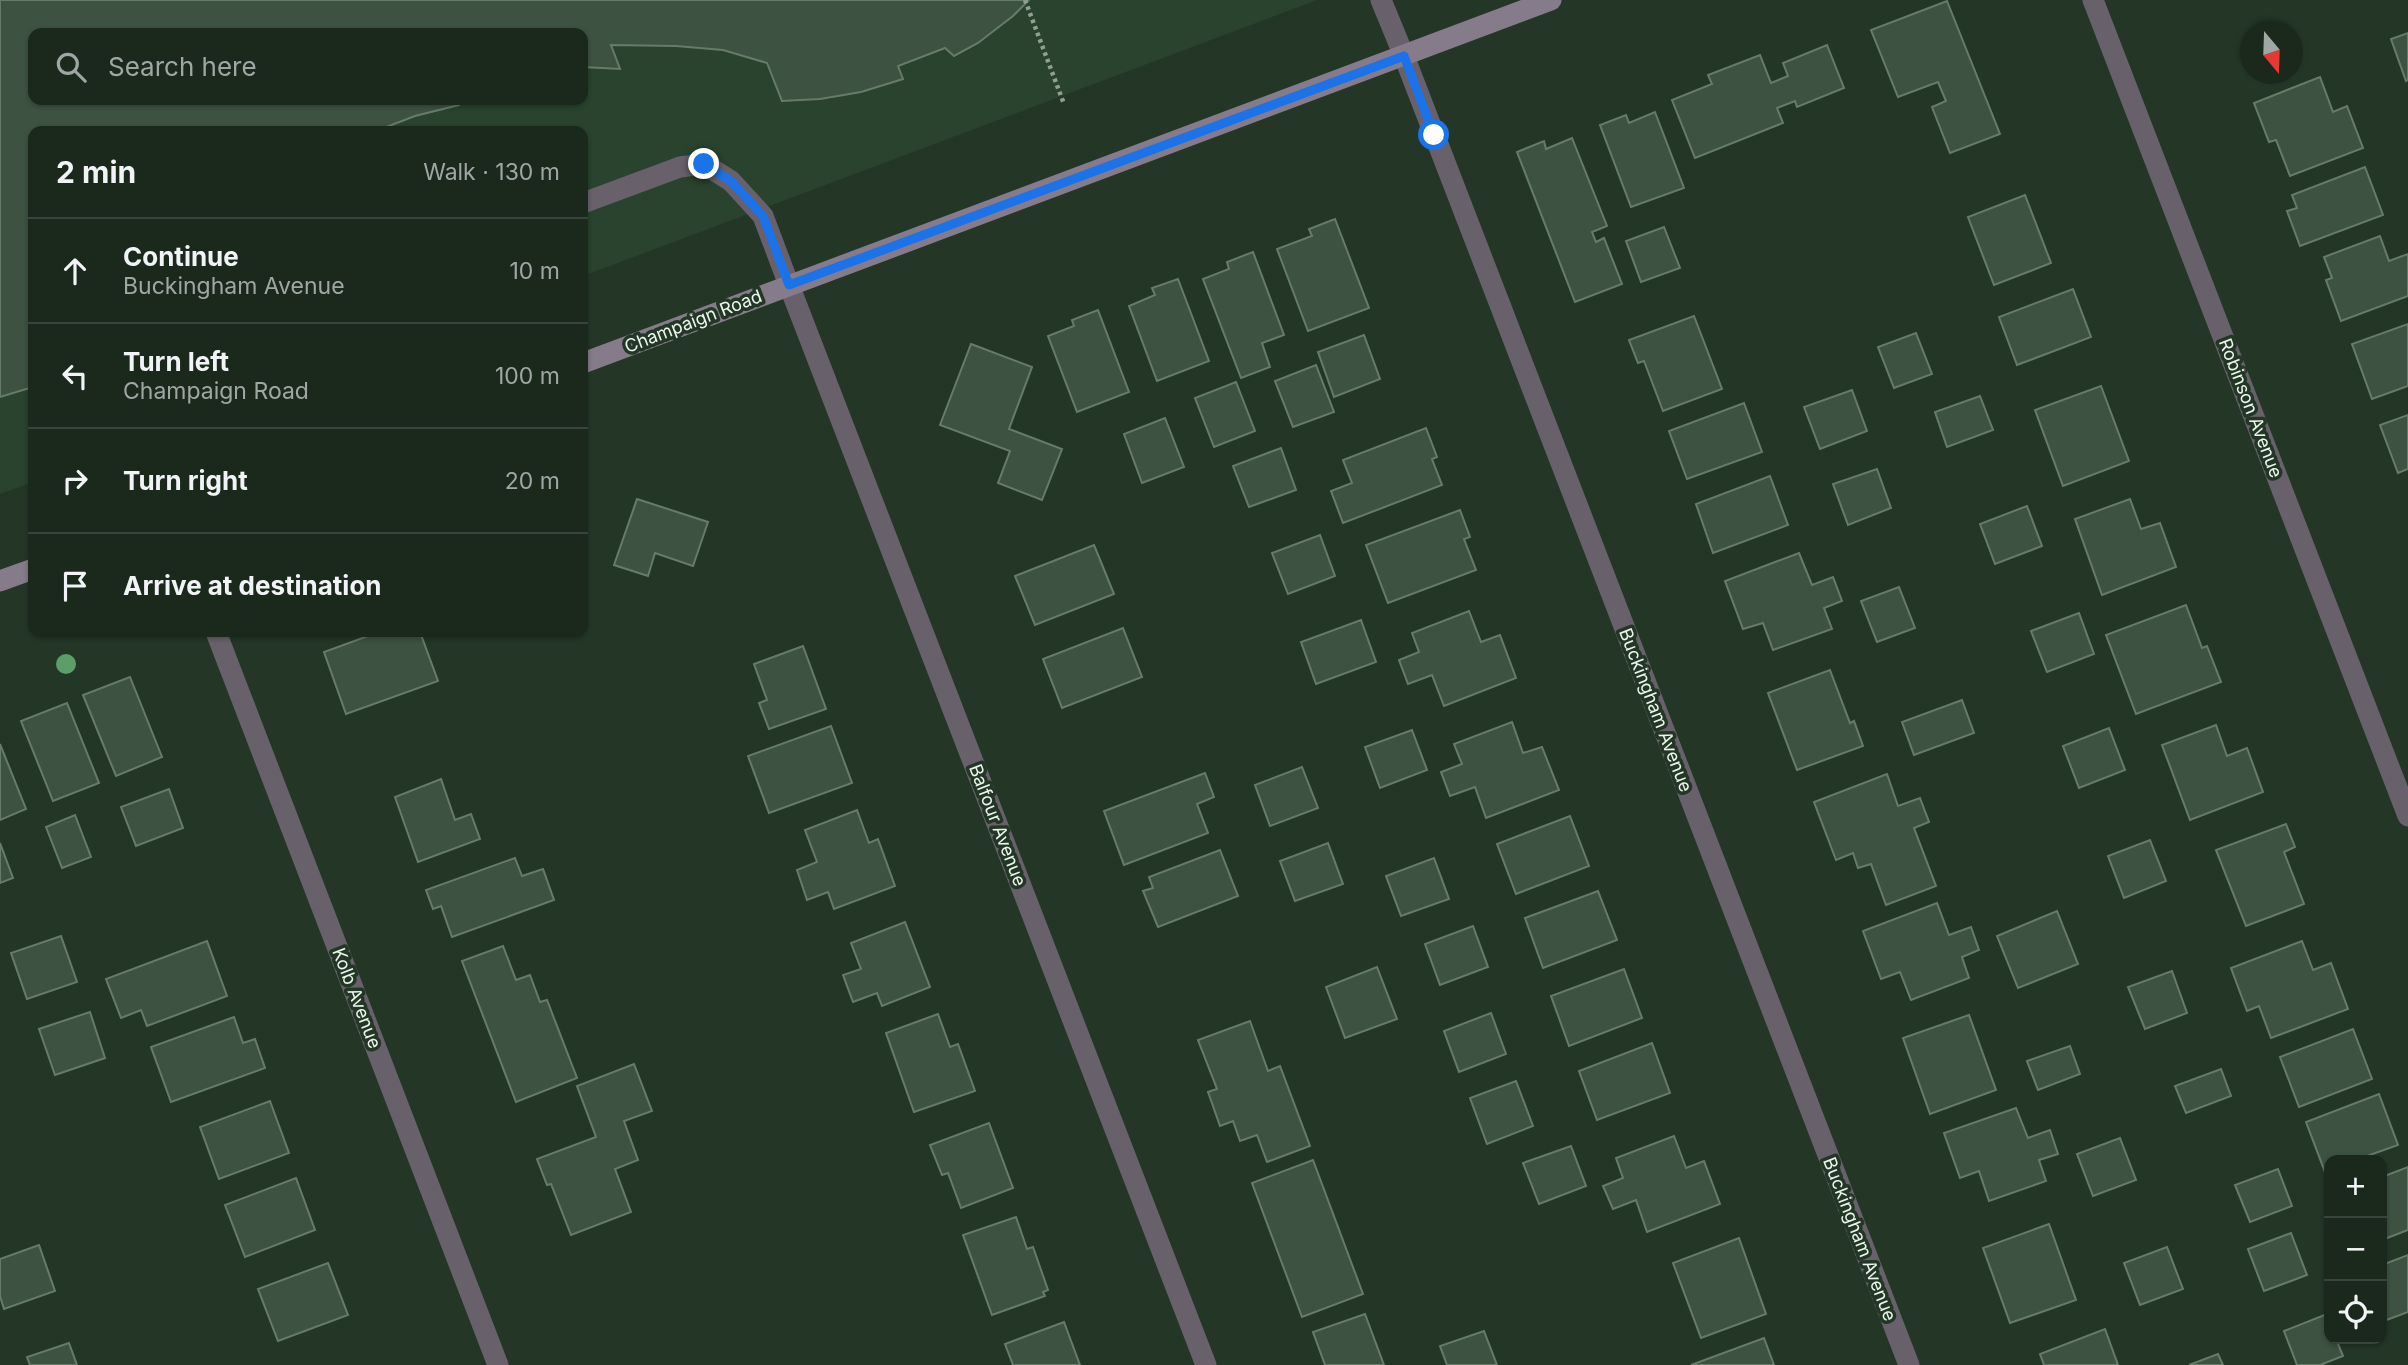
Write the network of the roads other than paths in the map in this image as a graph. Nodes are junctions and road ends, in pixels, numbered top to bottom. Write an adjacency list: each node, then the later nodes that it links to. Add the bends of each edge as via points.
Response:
1 (1381, 0): 4 (street, Buckingham Avenue)
2 (1551, 0): 4 (street, Champaign Road)
3 (2093, 0): 11 (street, Robinson Avenue)
4 (1404, 56): 6 (street, Champaign Road); 14 (street, Buckingham Avenue)
5 (588, 201): 6 (street, Balfour Avenue, via 680,167 704,164 731,181 763,216)
6 (789, 285): 7 (street, Champaign Road); 13 (street, Balfour Avenue)
7 (588, 361)
8 (28, 571): 9 (street)
9 (0, 581)
10 (218, 637): 12 (street, Kolb Avenue)
11 (2408, 816)
12 (498, 1365)
13 (1206, 1365)
14 (1909, 1365)

